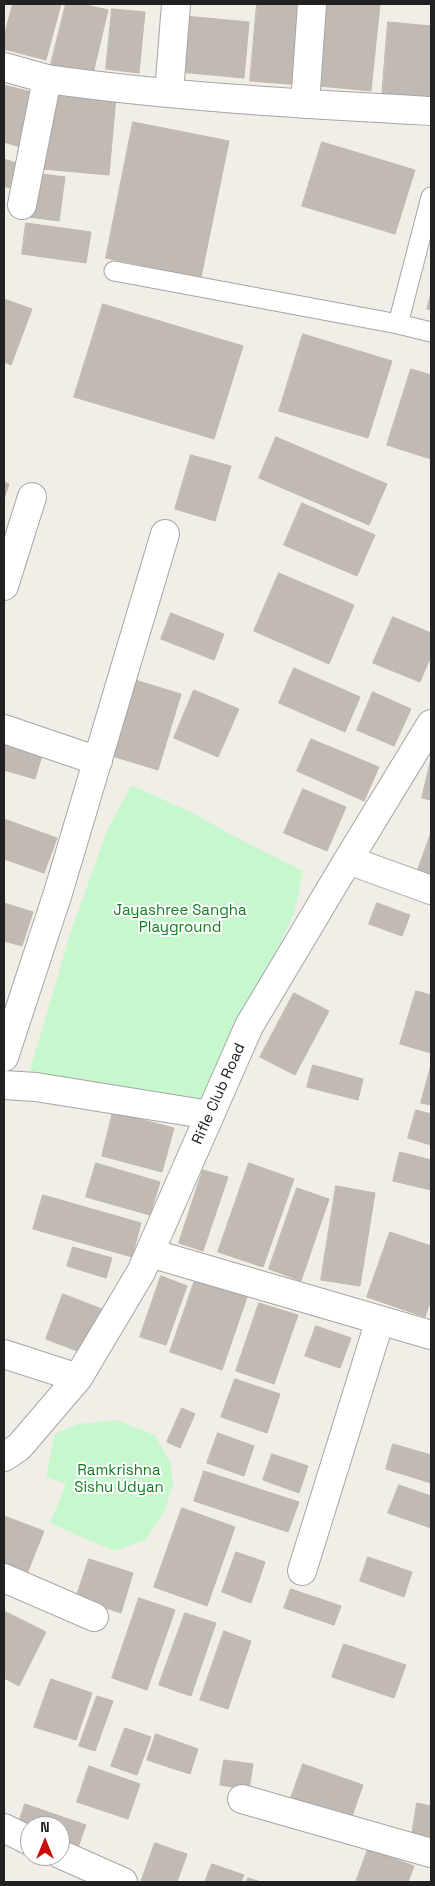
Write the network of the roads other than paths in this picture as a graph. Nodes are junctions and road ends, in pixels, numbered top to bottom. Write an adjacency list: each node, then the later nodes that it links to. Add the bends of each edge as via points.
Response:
1 (176, 4): 5 (street)
2 (312, 4): 6 (street)
3 (4, 67): 4 (street)
4 (47, 80): 5 (street); 9 (street)
5 (169, 93): 6 (street)
6 (306, 104): 7 (street)
7 (431, 111)
8 (431, 197): 11 (lane)
9 (22, 205)
10 (114, 271): 11 (lane)
11 (398, 324): 12 (lane)
12 (431, 332)
13 (32, 496): 15 (street)
14 (165, 534): 18 (street)
15 (4, 586)
16 (431, 724): 19 (street, Rifle Club Road)
17 (4, 729): 18 (street)
18 (98, 761): 21 (street)
19 (348, 860): 20 (street); 23 (street, Rifle Club Road, via 250,1026)
20 (431, 890)
21 (4, 1057)
22 (4, 1085): 23 (street, via 36,1086)
23 (210, 1115): 24 (street, Rifle Club Road)
24 (150, 1252): 25 (street); 28 (street, Rifle Club Road)
25 (380, 1320): 26 (street); 30 (street)
26 (431, 1335)
27 (4, 1354): 28 (street)
28 (78, 1378): 29 (street, Rifle Club Road, via 18,1446)
29 (4, 1457)
30 (302, 1571)
31 (4, 1578): 32 (street)
32 (94, 1617)
33 (242, 1799): 36 (street)
34 (4, 1828): 35 (street)
35 (20, 1835)
36 (431, 1853)
37 (70, 1859): 38 (street)
38 (111, 1880)

